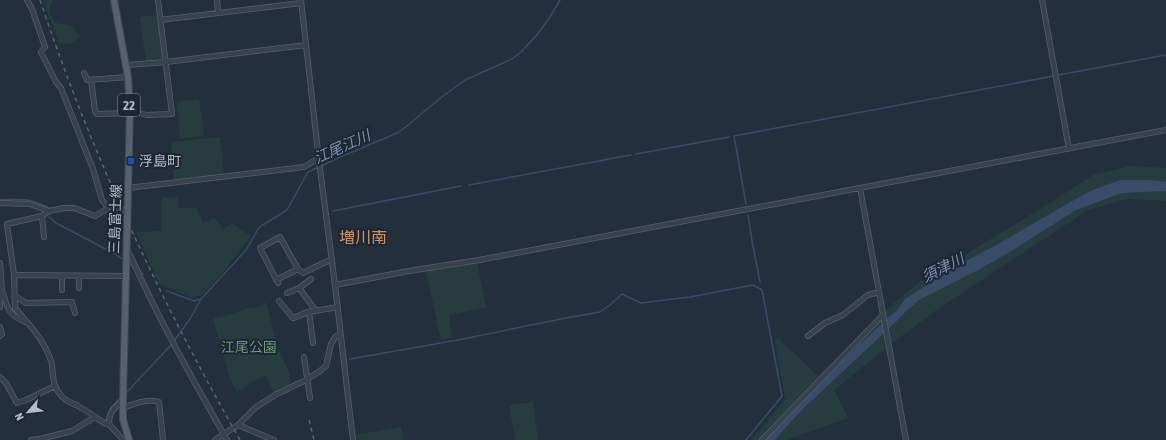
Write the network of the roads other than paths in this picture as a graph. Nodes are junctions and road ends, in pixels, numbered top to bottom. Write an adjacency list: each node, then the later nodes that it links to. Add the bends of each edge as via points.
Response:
1 (27, 0): 22 (street, via 45,46 41,52 61,88 93,169 102,200)
2 (114, 0): 11 (main road, 三島富士線 / 22)
3 (158, 0): 8 (street)
4 (217, 0): 7 (street)
5 (1042, 0): 17 (street)
6 (301, 2): 7 (street); 9 (street)
7 (218, 14): 8 (street)
8 (160, 20): 10 (street)
9 (306, 45): 10 (street); 18 (street)
10 (166, 62): 11 (street); 15 (street, via 172,114 146,115)
11 (126, 65): 13 (main road, 三島富士線 / 22)
12 (84, 73): 14 (street, via 87,80)
13 (128, 76): 14 (street); 15 (main road, 三島富士線 / 22)
14 (91, 80): 15 (street, via 97,114)
15 (130, 112): 19 (main road, 三島富士線 / 22)
16 (1166, 130): 17 (street)
17 (1070, 148): 20 (street)
18 (319, 160): 19 (street, via 304,167); 28 (street)
19 (128, 188): 24 (main road, 三島富士線 / 22)
20 (860, 188): 36 (street); 41 (street)
21 (0, 203): 23 (street, via 30,204)
22 (108, 208): 23 (street, via 95,216 74,208); 24 (street, via 112,206)
23 (50, 211): 25 (street)
24 (126, 211): 27 (main road, 三島富士線 / 22)
25 (42, 216): 26 (street); 31 (street, via 8,224)
26 (44, 237)
27 (126, 249): 34 (main road, 三島富士線 / 22); 67 (street, via 186,367)
28 (332, 259): 30 (street, via 304,273); 36 (street)
29 (0, 263): 39 (street)
30 (298, 269): 30 (street, via 277,282 260,248 280,237)
31 (14, 275): 32 (street); 43 (street)
32 (62, 276): 33 (street); 40 (street)
33 (79, 276): 34 (street); 37 (street)
34 (125, 276): 62 (main road, 三島富士線 / 22)
35 (311, 279): 38 (street)
36 (335, 285): 46 (street)
37 (79, 288)
38 (299, 288): 42 (street); 47 (street)
39 (2, 290): 45 (street); 51 (street, via 7,308 13,315)
40 (62, 290)
41 (879, 292): 50 (street); 55 (street, via 868,295 843,316 825,323)
42 (287, 293)
43 (15, 296): 49 (street, via 26,303 72,302); 51 (street, via 15,308)
44 (279, 301): 48 (street, via 293,318)
45 (0, 307)
46 (338, 307): 47 (street); 53 (street)
47 (316, 311): 48 (street)
48 (309, 312): 56 (street)
49 (75, 313)
50 (883, 315): 76 (street); 77 (street)
51 (26, 322): 60 (street, via 48,351)
52 (0, 327): 54 (street)
53 (340, 334): 59 (street, via 334,337 326,366); 75 (street)
54 (0, 336)
55 (808, 336)
56 (313, 343)
57 (304, 358): 59 (street)
58 (0, 377): 60 (street, via 17,403)
59 (306, 380): 61 (street); 66 (street, via 256,406)
60 (55, 386): 64 (street, via 69,403 79,406)
61 (310, 398)
62 (123, 400): 63 (main road, 三島富士線 / 22); 65 (street, via 111,411)
63 (123, 408): 70 (main road, 三島富士線 / 22, via 123,419); 71 (street, via 154,400 159,402)
64 (95, 417): 65 (street); 68 (street, via 72,430)
65 (109, 424): 69 (street)
66 (238, 425): 67 (street); 74 (street)
67 (224, 434): 72 (street); 73 (street)
68 (31, 440)
69 (123, 440)
70 (129, 440)
71 (163, 440)
72 (215, 440)
73 (227, 440)
74 (274, 440)
75 (353, 440)
76 (762, 440)
77 (906, 440)

